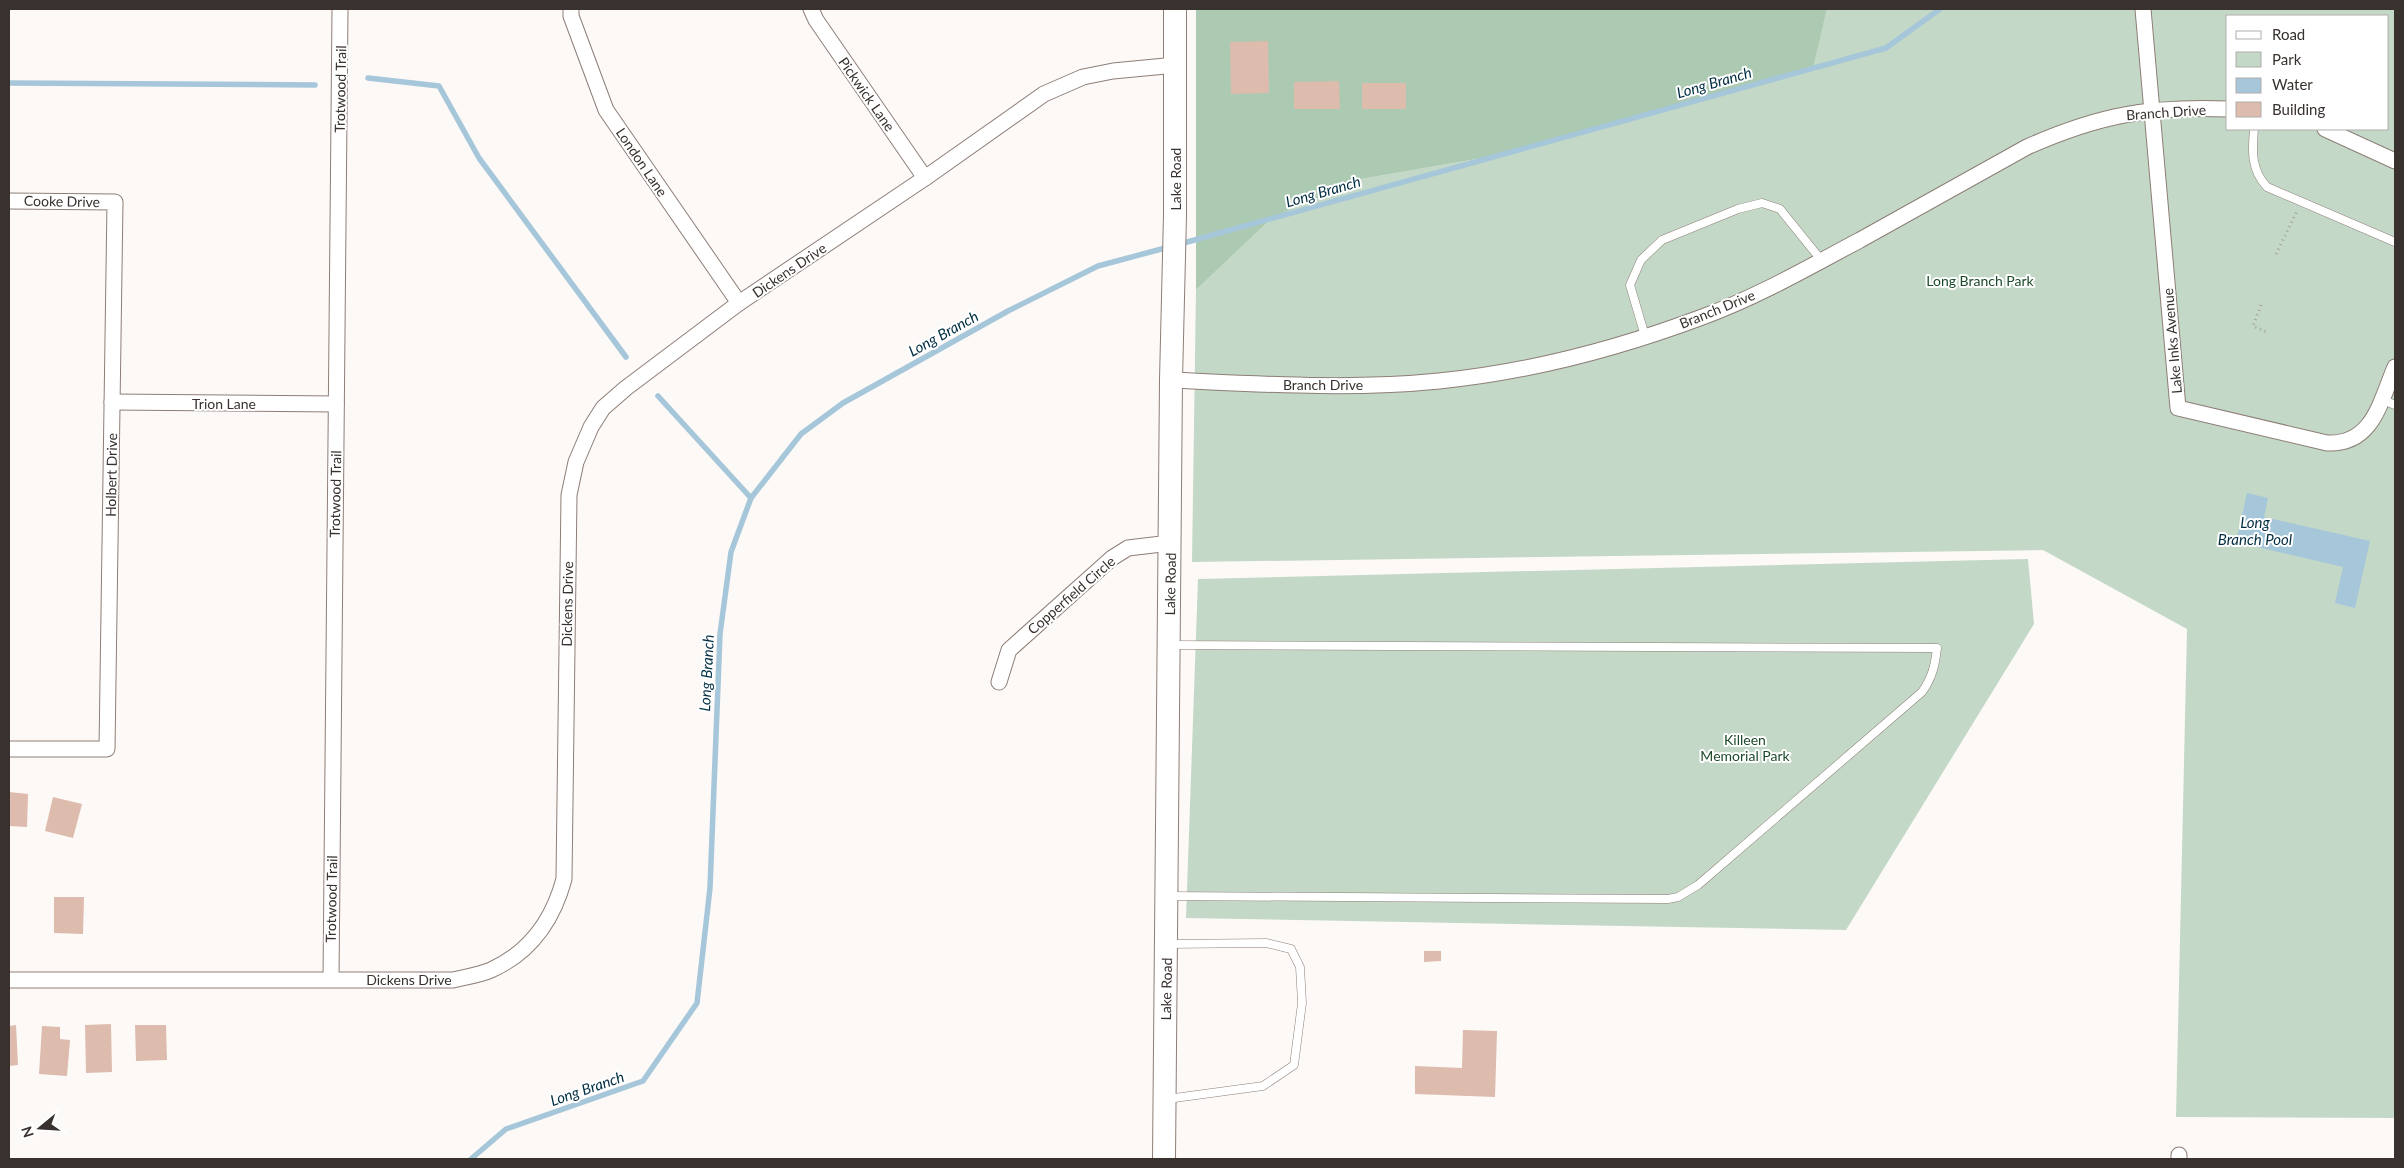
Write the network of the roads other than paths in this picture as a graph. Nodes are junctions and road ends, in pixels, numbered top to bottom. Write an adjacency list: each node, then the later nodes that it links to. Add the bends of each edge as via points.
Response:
1 (340, 9): 23 (street, Trotwood Trail)
2 (571, 9): 17 (street, London Lane, via 606,110)
3 (811, 9): 12 (street, Pickwick Lane)
4 (1175, 9): 6 (street, Lake Road)
5 (2143, 9): 8 (street, Lake Inks Avenue)
6 (1176, 66): 12 (street, Dickens Drive, via 1083,77 1044,94); 20 (street, Lake Road)
7 (2226, 109): 8 (street, Branch Drive)
8 (2152, 110): 16 (street, Branch Drive, via 2086,123 2028,147); 22 (street, Lake Inks Avenue, via 2178,408 2338,444 2365,432)
9 (2254, 130): 15 (lane, via 2251,152 2257,176 2267,187)
10 (2327, 130): 11 (street)
11 (2395, 161)
12 (925, 178): 17 (street, Dickens Drive)
13 (9, 201): 14 (street, Cooke Drive)
14 (115, 202): 21 (street, Holbert Drive)
15 (2395, 242)
16 (1822, 261): 18 (street, Branch Drive, via 1751,297); 18 (lane, via 1780,209 1762,203 1738,209 1662,240 1641,260 1630,285)
17 (739, 303): 30 (street, Dickens Drive, via 603,408 576,462 569,494 564,879 558,904 543,929 523,952 490,971 453,980)
18 (1645, 336): 20 (street, Branch Drive, via 1544,364 1440,381 1340,386)
19 (2395, 367): 22 (street, Lake Inks Avenue)
20 (1171, 380): 24 (street, Lake Road)
21 (112, 402): 23 (street, Trion Lane); 27 (street, Holbert Drive, via 107,749)
22 (2388, 402)
23 (336, 404): 30 (street, Trotwood Trail)
24 (1170, 542): 25 (street, Lake Road); 26 (street, Copperfield Circle, via 1128,548 1112,558 1009,650)
25 (1169, 645): 28 (street, Lake Road); 28 (lane, via 1937,648 1935,668 1922,692 1698,885 1678,897)
26 (999, 682)
27 (9, 749)
28 (1165, 896): 29 (street, Lake Road)
29 (1167, 944): 32 (street, Lake Road); 32 (lane, via 1266,943 1291,949 1300,967 1302,1003 1294,1065 1282,1075 1263,1086)
30 (330, 979): 31 (street, Dickens Drive)
31 (9, 980)
32 (1165, 1099): 33 (street, Lake Road)
33 (1164, 1159)

